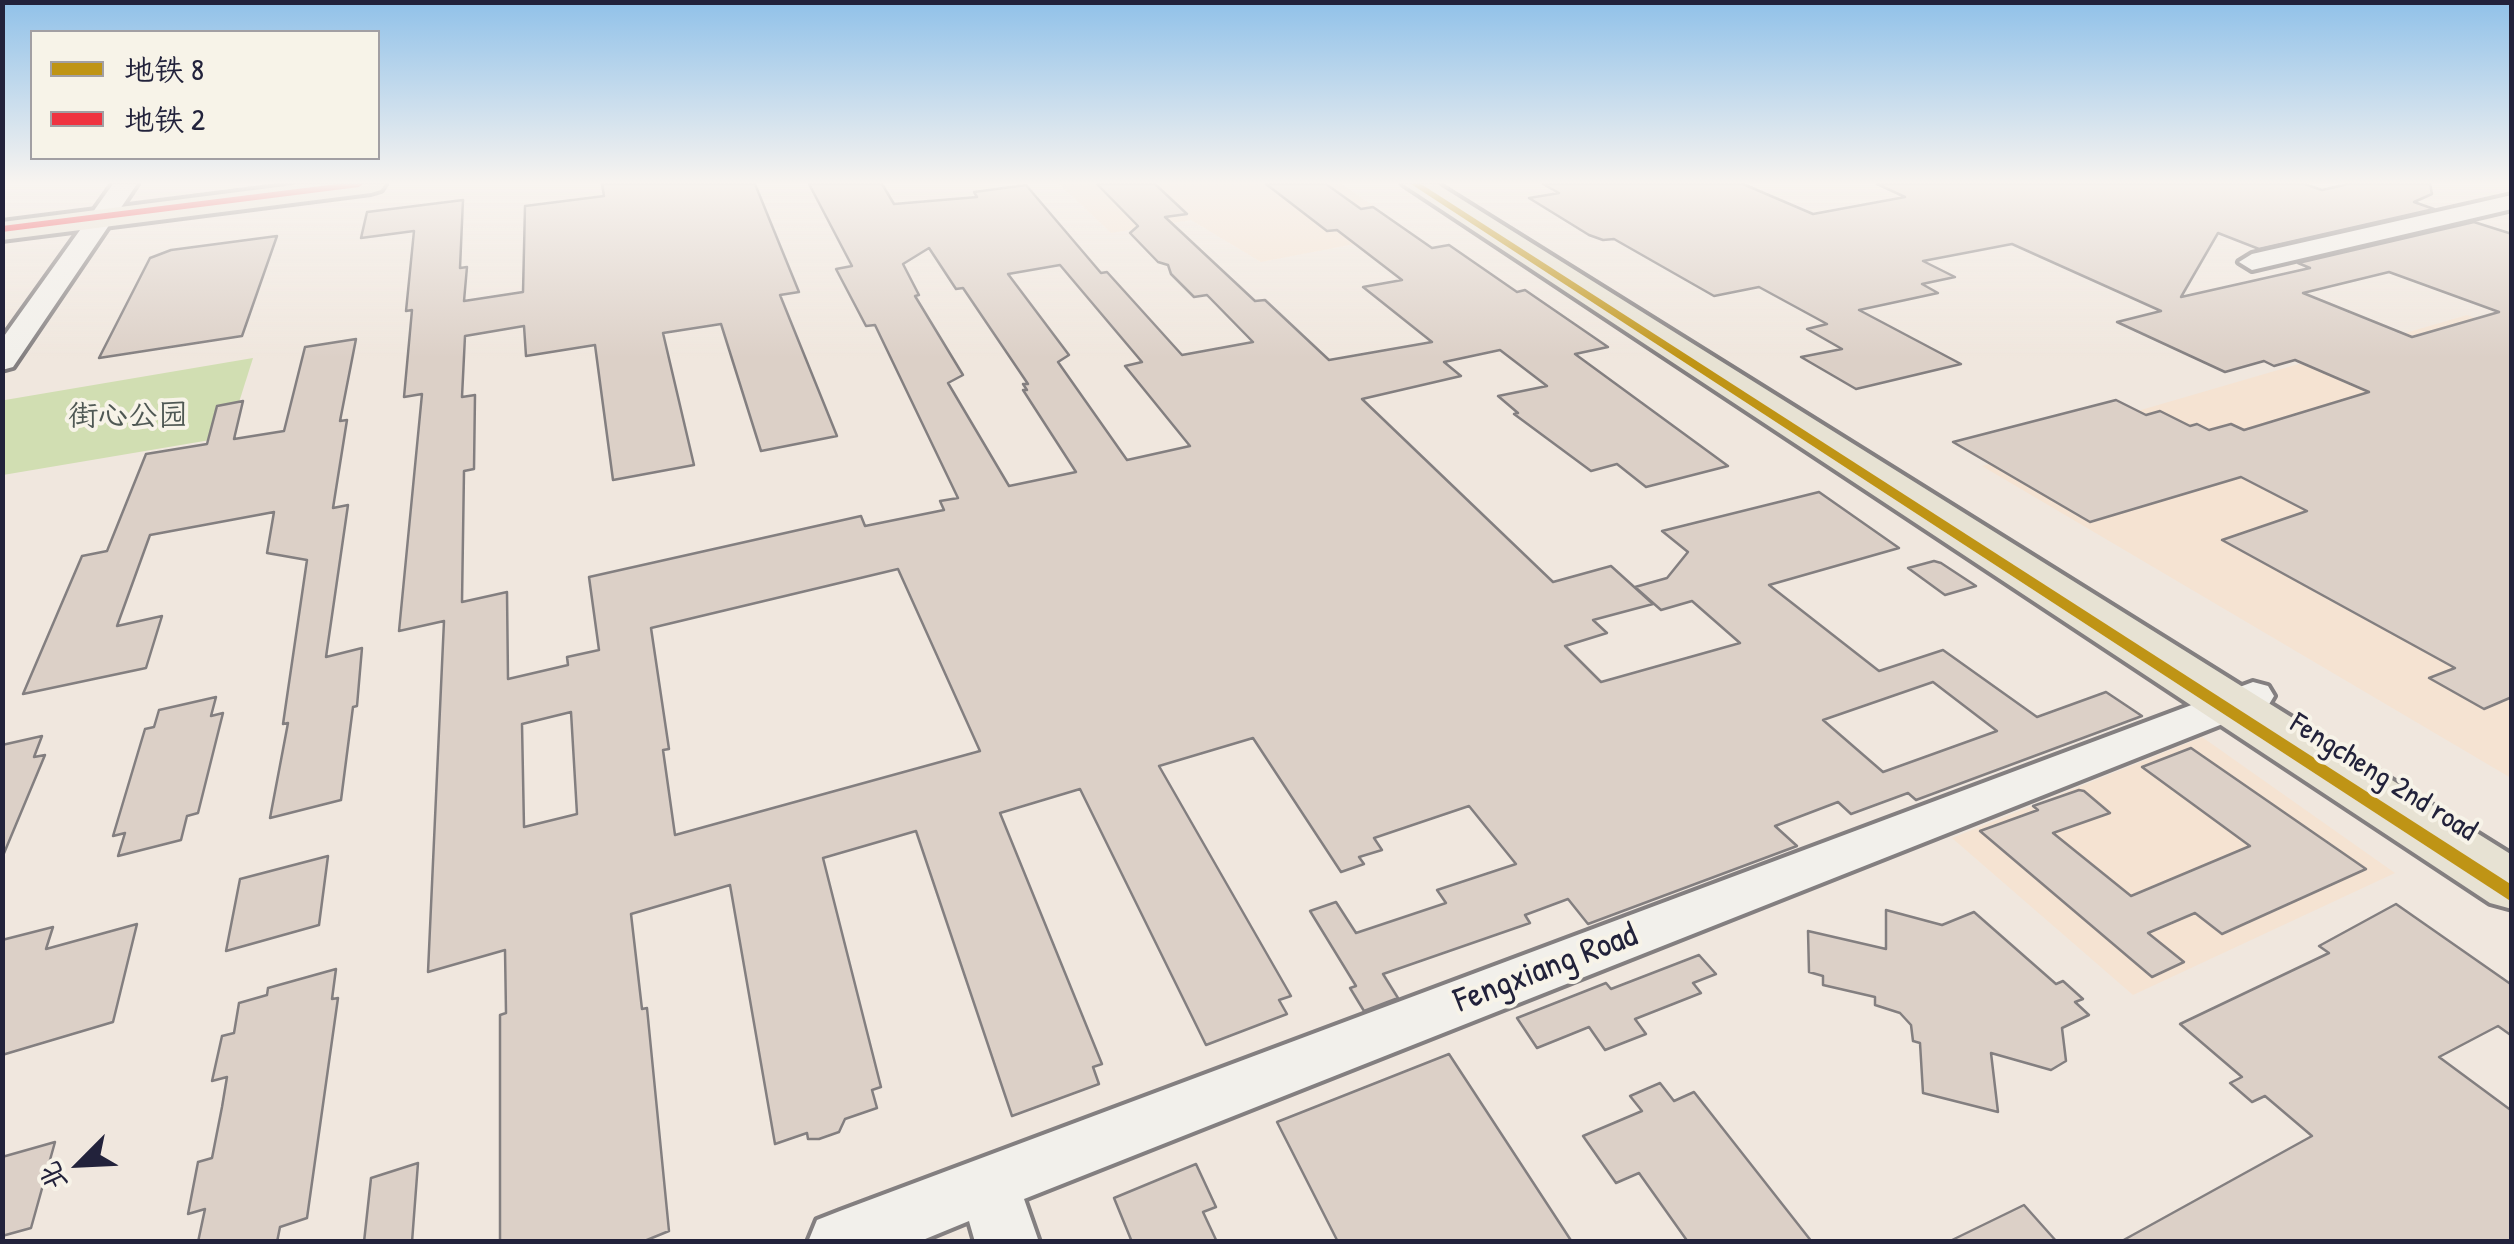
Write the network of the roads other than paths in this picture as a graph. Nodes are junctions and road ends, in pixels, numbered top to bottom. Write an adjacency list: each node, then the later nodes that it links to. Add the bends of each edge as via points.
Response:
1 (86, 242): 6 (street)
2 (1511, 242): 7 (main road, Fengcheng 2nd road)
3 (1532, 242): 7 (main road, Fengcheng 2nd road)
4 (2338, 242): 5 (street)
5 (2252, 262)
6 (2, 362)
7 (2243, 701): 8 (main road, Fengcheng 2nd road); 9 (main road, Fengcheng 2nd road); 10 (street, Fengxiang Road)
8 (2512, 859)
9 (2512, 886)
10 (988, 1183): 11 (street, Fengxiang Road); 12 (street)
11 (840, 1242)
12 (1007, 1242)

